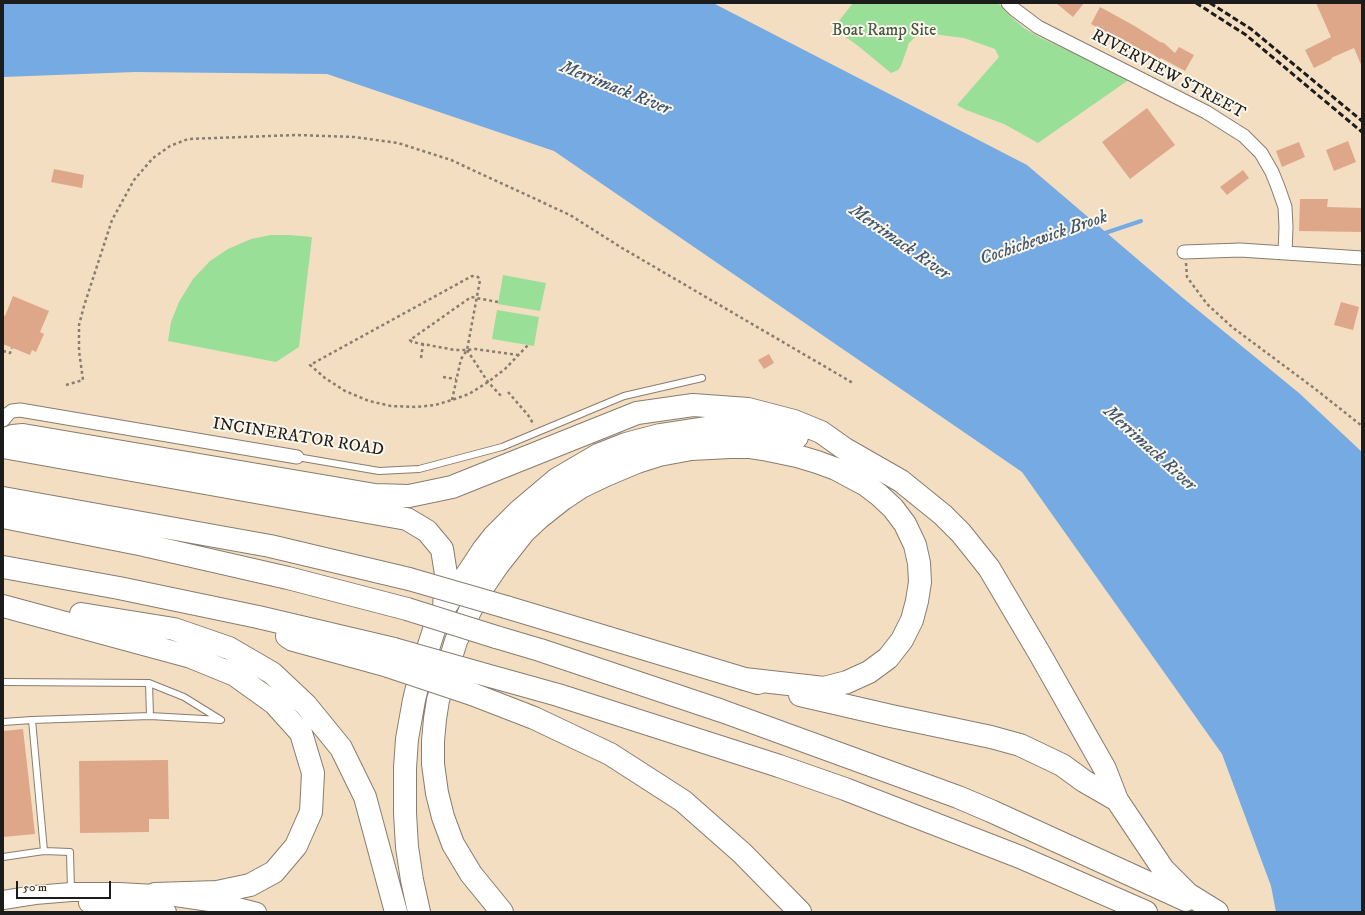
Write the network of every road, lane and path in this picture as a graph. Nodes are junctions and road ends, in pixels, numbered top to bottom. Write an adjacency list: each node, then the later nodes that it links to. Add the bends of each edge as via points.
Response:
1 (1008, 3): 3 (street, RIVERVIEW STREET, via 1038,26 1206,112 1244,136 1261,154 1272,172 1285,207)
2 (1184, 252): 3 (street, via 1240,250); 24 (path, via 1187,277 1207,304 1232,327)
3 (1285, 253): 4 (street)
4 (1362, 258)
5 (477, 298): 6 (path); 7 (path, via 471,297 410,340); 10 (path); 22 (path, via 480,280 478,276 472,276 310,365 325,378 369,401 391,406 416,407)
6 (498, 302)
7 (423, 344): 10 (path); 13 (path)
8 (528, 345): 12 (path)
9 (12, 348): 11 (path, via 10,353)
10 (467, 350): 12 (path); 16 (path, via 461,359); 17 (path)
11 (4, 352)
12 (518, 355): 17 (path)
13 (421, 358)
14 (443, 377): 16 (path)
15 (702, 378): 25 (lane, INCINERATOR ROAD, via 624,396)
16 (456, 379): 22 (path)
17 (488, 382): 21 (path); 22 (path, via 469,394)
18 (853, 383): 19 (path, via 570,215 451,160 398,143 354,137 297,134 188,139 170,146 153,158 134,180 112,220 79,325 83,380)
19 (66, 385)
20 (508, 392): 25 (path, via 534,423)
21 (502, 397)
22 (452, 400)
23 (3, 420): 29 (street, INCINERATOR ROAD, via 12,411 20,410)
24 (1362, 426)
25 (535, 433): 29 (lane, INCINERATOR ROAD, via 502,447 419,469 379,471)
26 (3, 440): 28 (highway, via 23,435 375,495 410,496 452,487 637,413 693,405 748,409 794,421 821,432)
27 (3, 447): 35 (highway, via 407,518 427,531 442,549 446,574)
28 (845, 449): 35 (highway, via 764,429 712,427 660,435 598,455 557,479 518,512 483,550); 43 (highway, via 901,481 943,515 985,563 1104,769)
29 (297, 457)
30 (3, 498): 37 (highway, bridge, via 270,546 409,579)
31 (3, 517): 57 (highway, bridge, via 288,578 407,609 540,650 722,711 958,797)
32 (3, 566): 36 (highway, via 258,616)
33 (3, 601): 52 (highway, via 174,630 229,648 272,673 306,705 341,748 365,797)
34 (3, 606): 47 (highway, via 191,657 235,675 274,703 301,733 313,773 311,812 296,846 274,872 250,885 217,892)
35 (444, 609): 53 (highway, via 422,667 407,739 404,791 407,847)
36 (391, 658): 55 (highway, bridge, via 534,718 610,754 683,801 742,853); 56 (highway, bridge, via 479,673 566,697 779,766 1020,857)
37 (744, 679): 43 (highway, via 812,698 1020,745 1062,765); 54 (highway, via 824,688 847,682 869,672 888,658 902,640 912,620 920,582 915,545 905,524 893,508 866,485 829,467 783,453 749,447 691,449 652,458 581,487 524,532 485,584 456,641 438,700 433,741 437,792 453,844 471,874)
38 (3, 682): 39 (lane)
39 (149, 683): 40 (lane); 40 (lane, via 184,697 221,720)
40 (150, 716): 41 (lane)
41 (32, 720): 42 (lane); 44 (lane)
42 (3, 722)
43 (1117, 800): 58 (highway, via 1163,869 1188,894)
44 (44, 851): 45 (lane); 46 (lane, via 70,852)
45 (3, 857)
46 (71, 892): 47 (main road); 48 (main road)
47 (155, 894): 51 (main road, via 230,905)
48 (3, 900)
49 (3, 905): 50 (main road, via 94,904)
50 (167, 912)
51 (257, 912)
52 (396, 912)
53 (419, 912)
54 (502, 912)
55 (800, 912)
56 (1146, 912)
57 (1210, 912)
58 (1217, 912)

